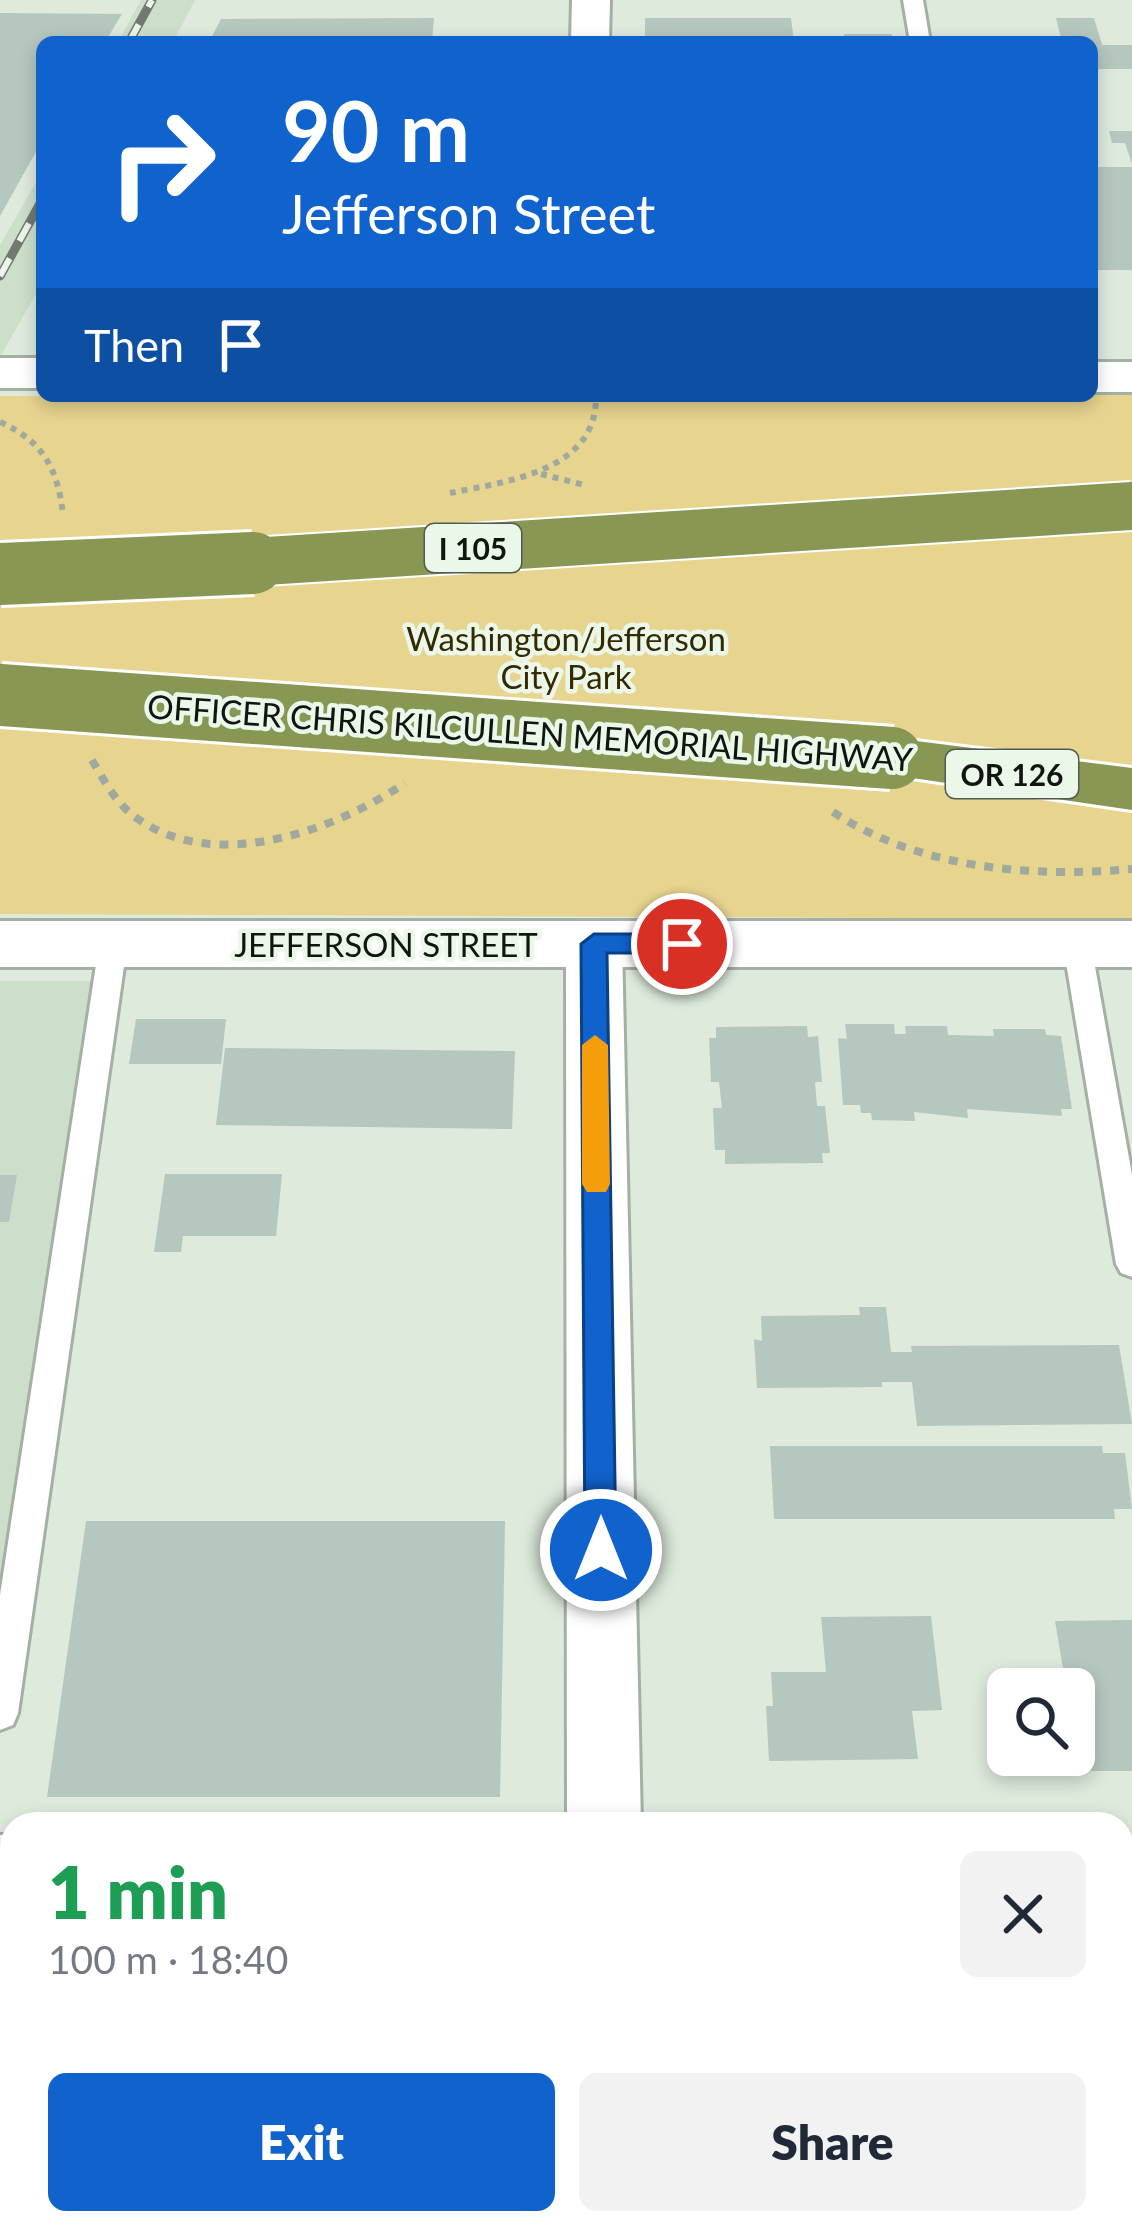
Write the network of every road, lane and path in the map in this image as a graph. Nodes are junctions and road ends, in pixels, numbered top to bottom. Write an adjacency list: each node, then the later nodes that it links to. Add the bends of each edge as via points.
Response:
1 (591, 0): 3 (street)
2 (913, 0): 4 (lane)
3 (590, 36)
4 (919, 36)
5 (0, 373): 6 (street)
6 (36, 373)
7 (1098, 377): 8 (street)
8 (1132, 377)
9 (0, 422): 10 (path, via 43,447)
10 (62, 487)
11 (1132, 491): 13 (highway, bridge)
12 (1132, 506): 13 (highway, I 105, bridge)
13 (946, 516): 14 (highway, I 105, bridge)
14 (0, 574)
15 (0, 694): 16 (highway, OFFICER CHRIS KILCULLEN MEMORIAL HIGHWAY, bridge)
16 (892, 758): 17 (highway, OFFICER CHRIS KILCULLEN MEMORIAL HIGHWAY); 18 (highway, OR 126)
17 (1132, 770)
18 (1132, 789)
19 (0, 944): 22 (street, JEFFERSON STREET)
20 (594, 944): 21 (street, JEFFERSON STREET); 22 (street, JEFFERSON STREET); 25 (street)
21 (1104, 944): 23 (lane)
22 (113, 945): 24 (lane)
23 (1132, 1264)
24 (0, 1713)
25 (604, 1812)

